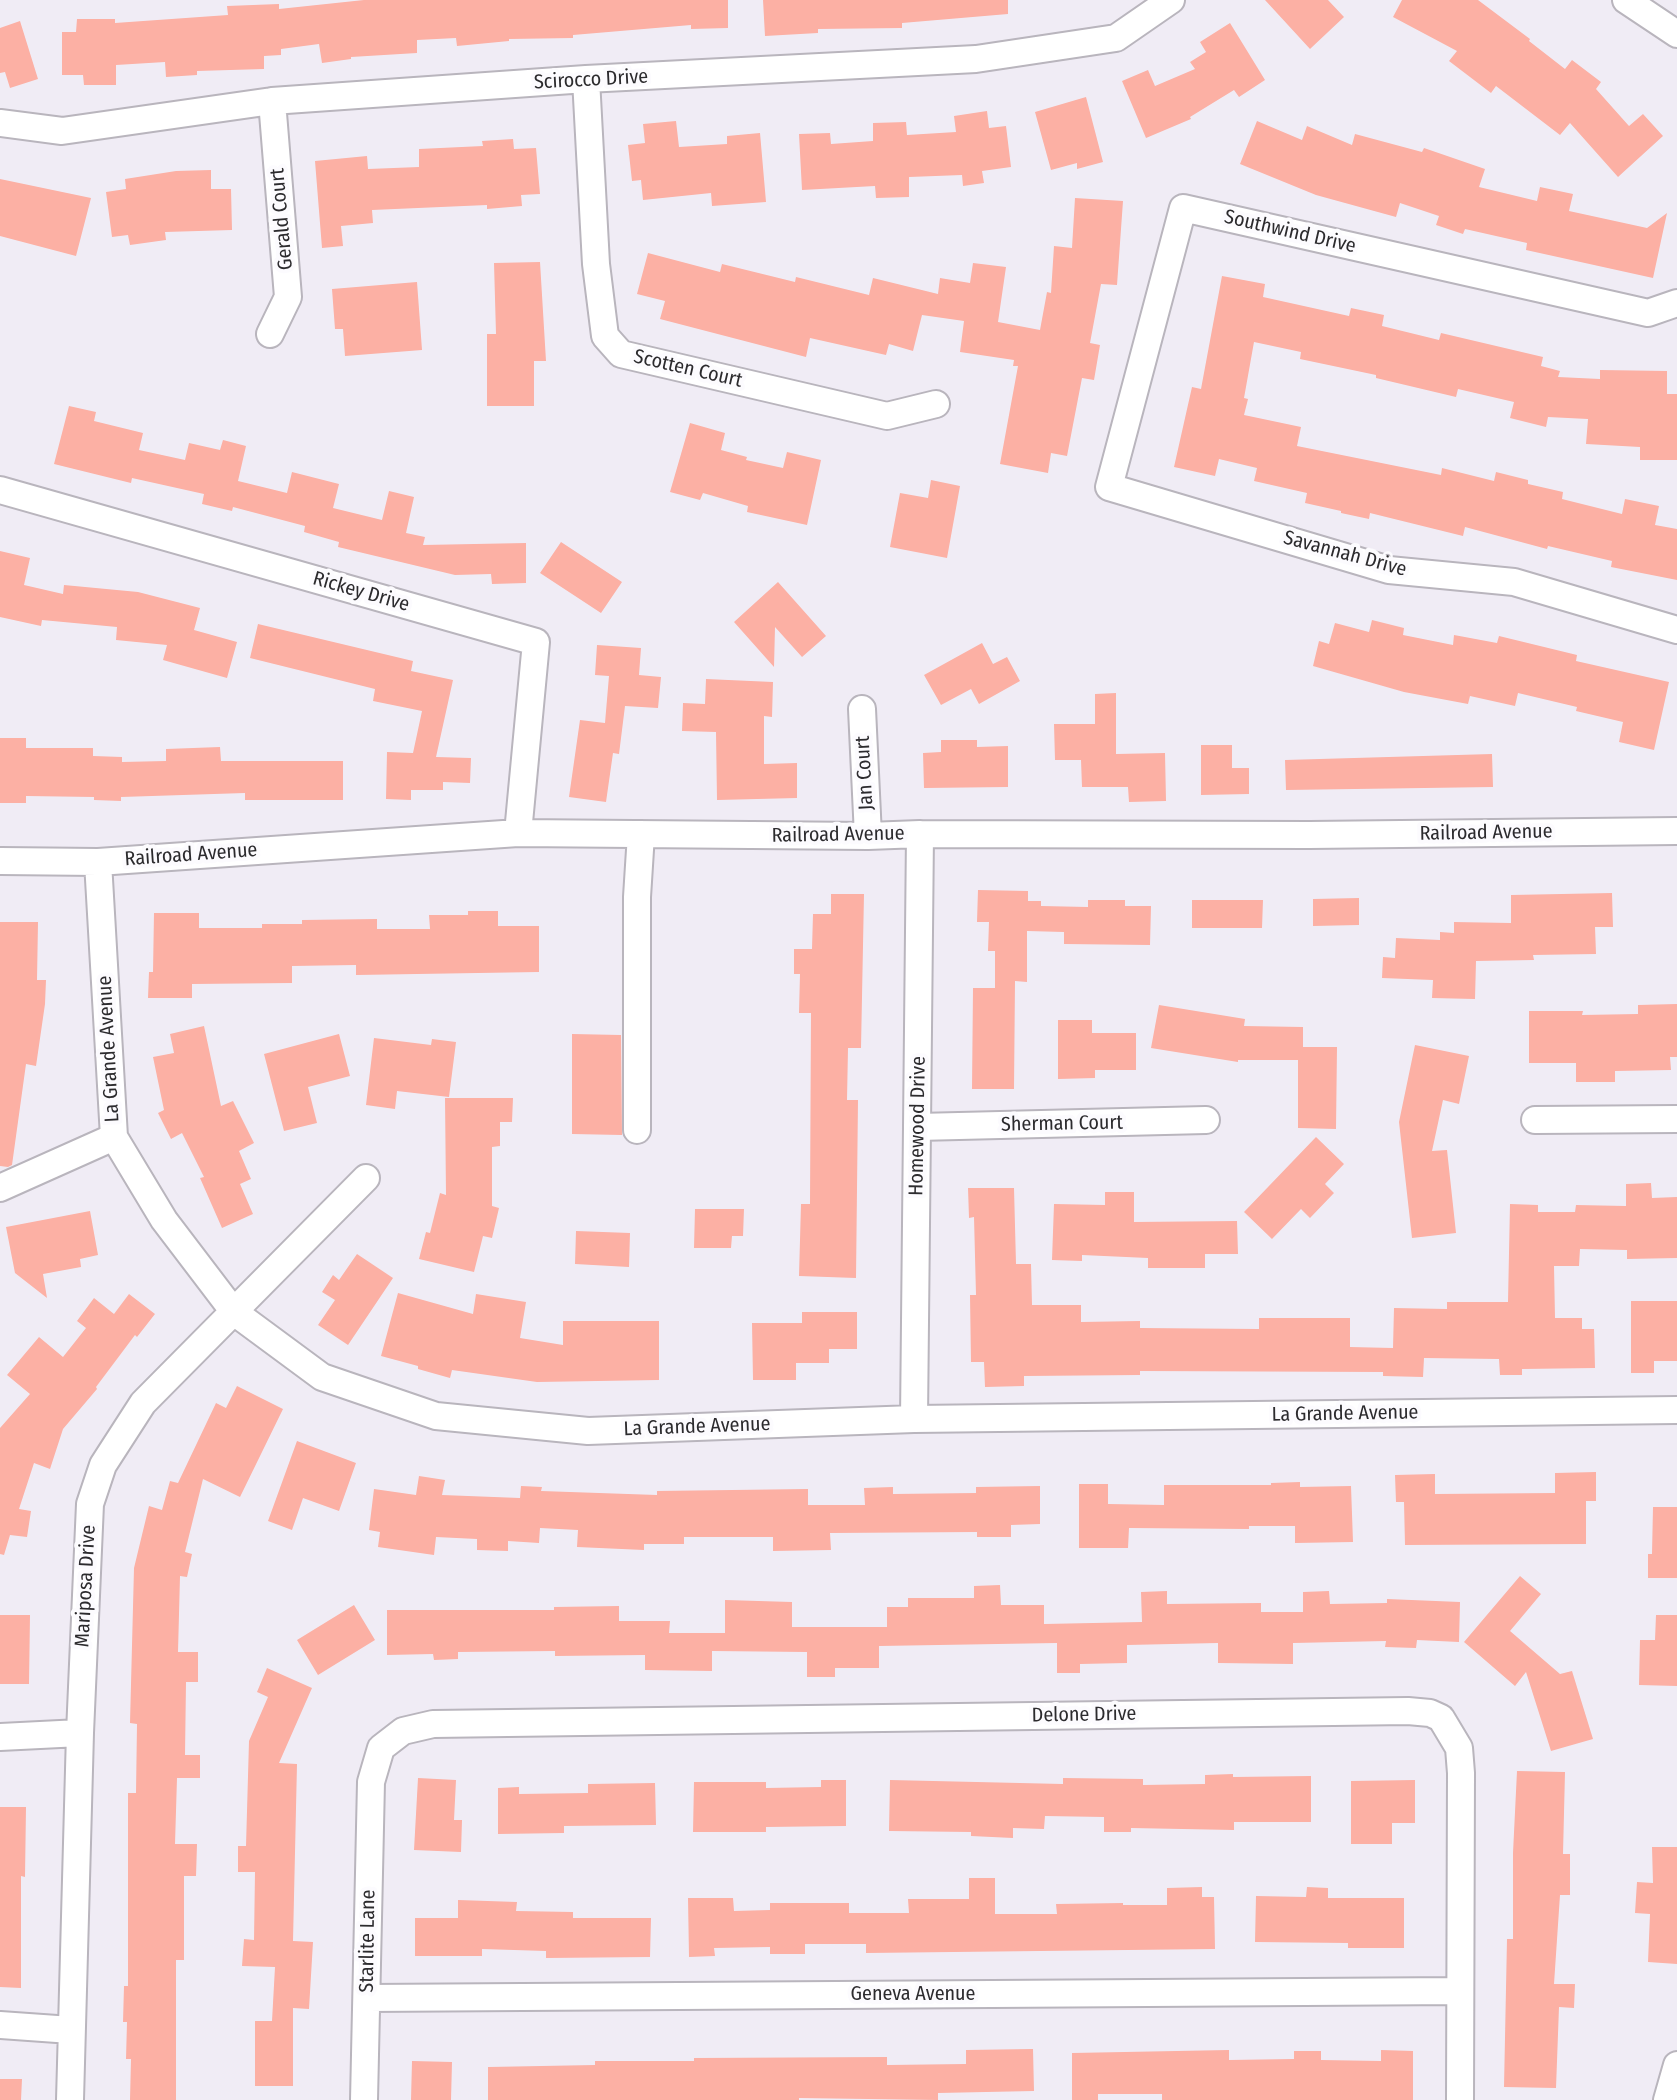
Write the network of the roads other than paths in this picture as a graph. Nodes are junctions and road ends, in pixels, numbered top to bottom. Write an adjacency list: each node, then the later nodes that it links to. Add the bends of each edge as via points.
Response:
1 (1171, 0): 4 (street, Scirocco Drive, via 1116,38 976,59)
2 (1626, 0): 3 (street)
3 (1677, 34)
4 (586, 79): 5 (street, Scirocco Drive); 9 (street, Scotten Court, via 605,336 621,354 887,416)
5 (272, 101): 6 (street, Scirocco Drive, via 62,131); 8 (street, Gerald Court, via 288,297)
6 (0, 123)
7 (1677, 303): 10 (street, Southwind Drive, via 1648,313 1183,208)
8 (270, 334)
9 (936, 404)
10 (1109, 487): 12 (street, Savannah Drive, via 1389,570 1514,582)
11 (0, 490): 15 (street, Rickey Drive, via 536,642)
12 (1677, 630)
13 (862, 709): 18 (street, Jan Court)
14 (1677, 831): 17 (street, Railroad Avenue)
15 (518, 833): 16 (street, Railroad Avenue); 20 (street, Railroad Avenue)
16 (641, 834): 18 (street, Railroad Avenue); 25 (street)
17 (920, 834): 18 (street, Railroad Avenue); 24 (street, Homewood Drive)
18 (868, 836)
19 (0, 861): 20 (street, Railroad Avenue)
20 (98, 862): 26 (street, La Grande Avenue)
21 (1677, 1119): 23 (street)
22 (1206, 1120): 24 (street, Sherman Court)
23 (1535, 1120)
24 (918, 1127): 31 (street, Homewood Drive)
25 (637, 1130)
26 (114, 1137): 28 (street); 29 (street, La Grande Avenue, via 164,1220)
27 (366, 1178): 29 (street, Mariposa Drive)
28 (0, 1188)
29 (234, 1312): 31 (street, La Grande Avenue, via 322,1377 436,1416 588,1431); 32 (street, Mariposa Drive, via 143,1403 103,1465 90,1504)
30 (1677, 1410): 31 (street, La Grande Avenue)
31 (914, 1419)
32 (80, 1733): 33 (street); 38 (street, Mariposa Drive)
33 (0, 1737)
34 (371, 1782): 35 (street, Delone Drive, via 381,1748 390,1739 433,1724 1430,1713 1441,1718 1459,1748); 36 (street, Starlite Lane)
35 (1460, 1991): 36 (street, Geneva Avenue); 42 (street, Delone Drive)
36 (367, 1998): 41 (street, Starlite Lane)
37 (0, 2025): 38 (street)
38 (71, 2030): 40 (street, Mariposa Drive)
39 (1677, 2065): 43 (street)
40 (70, 2100)
41 (364, 2100)
42 (1460, 2100)
43 (1667, 2100)

